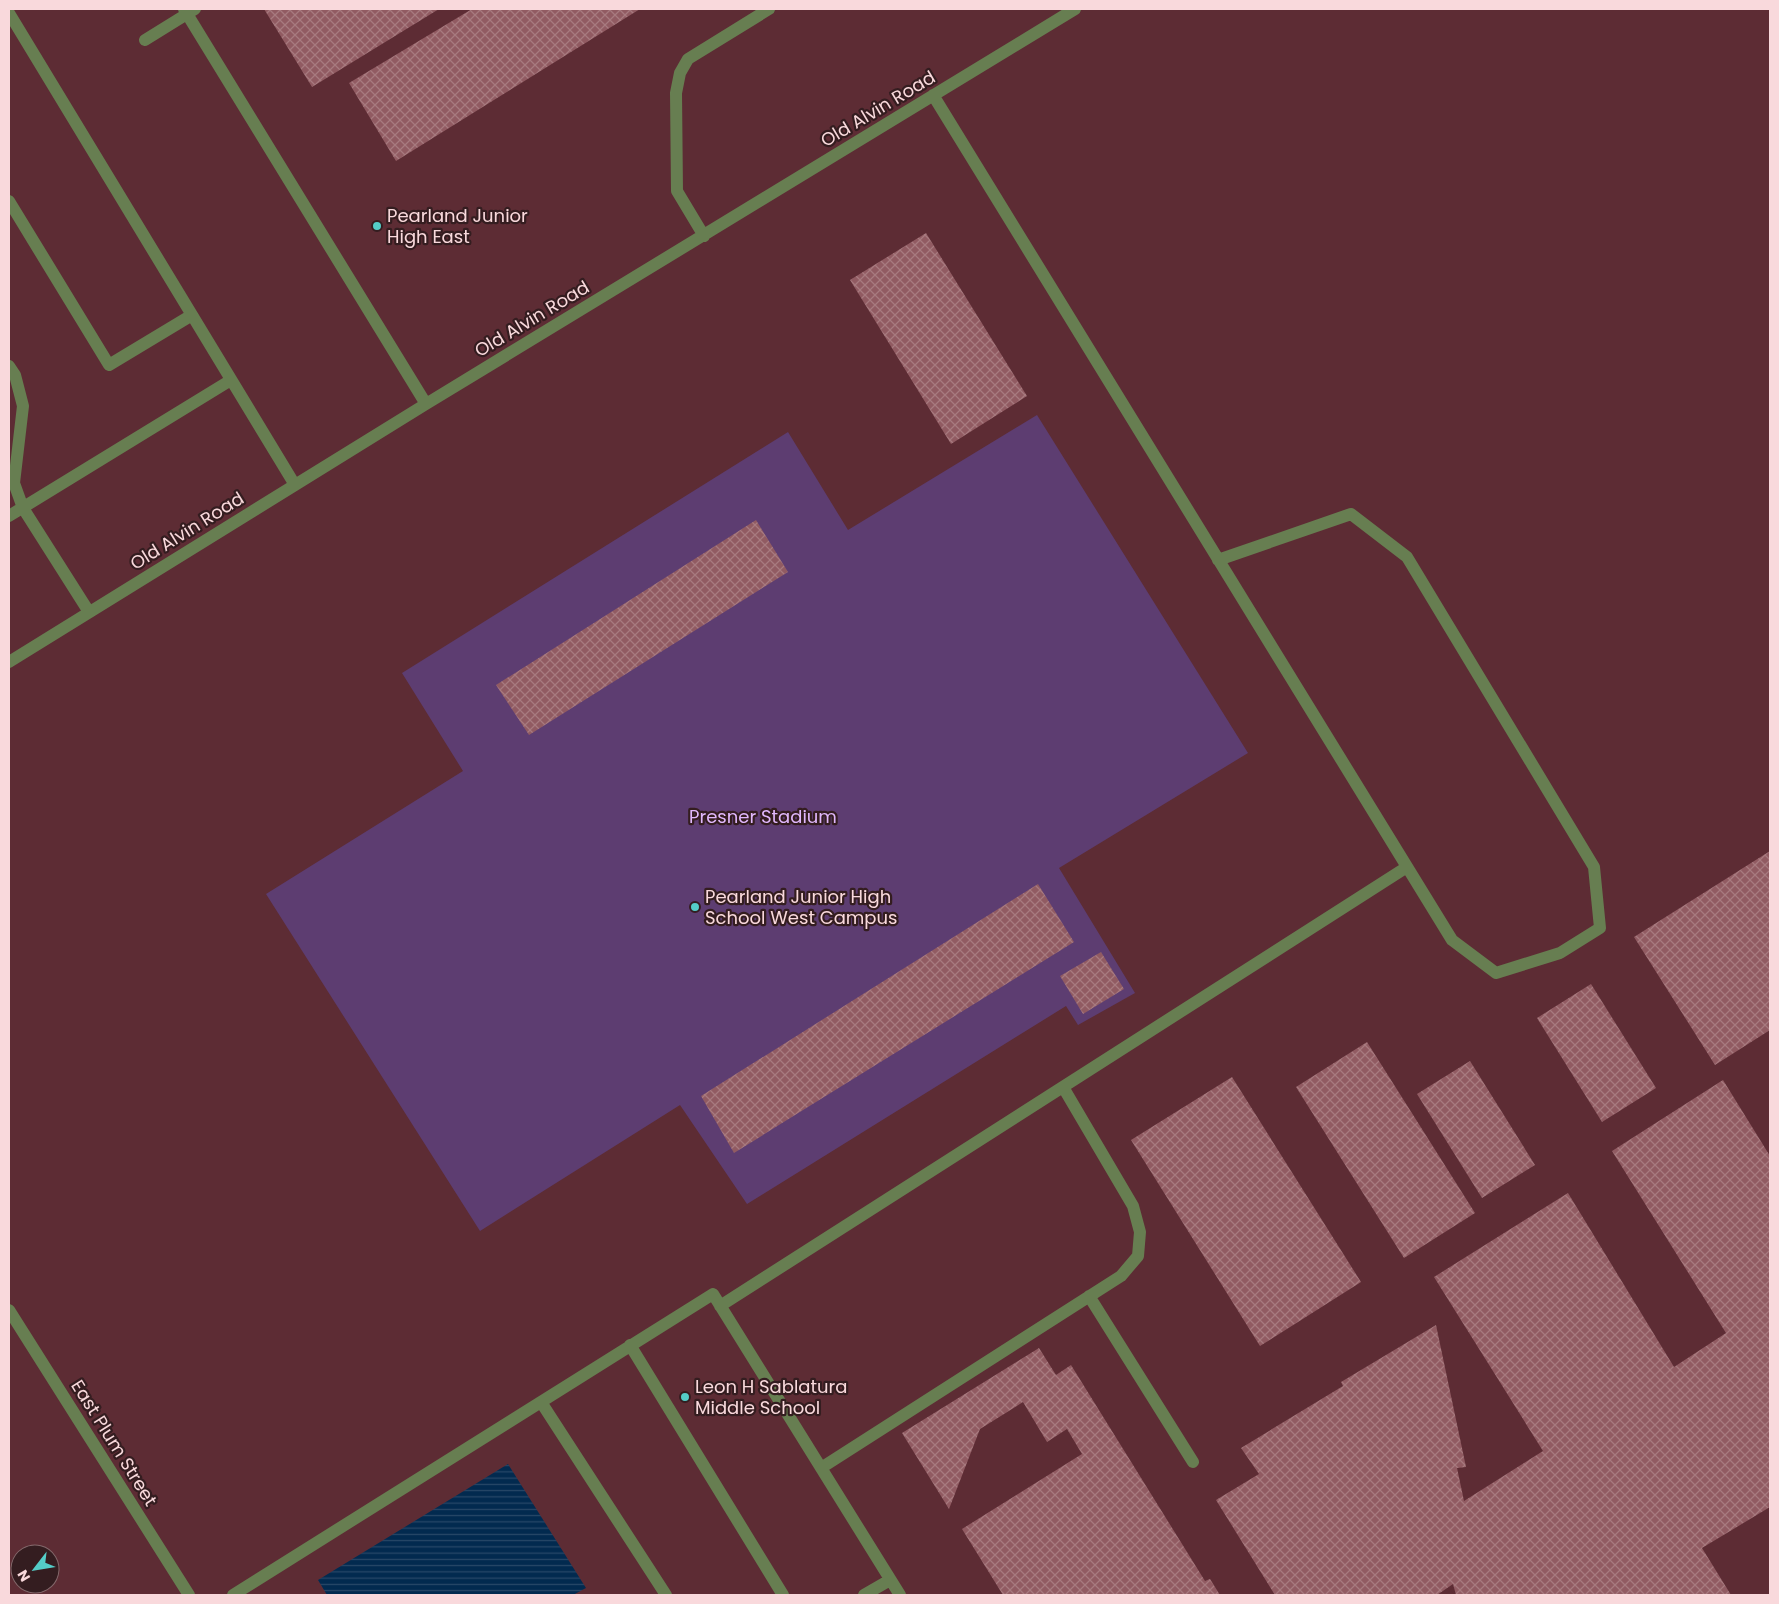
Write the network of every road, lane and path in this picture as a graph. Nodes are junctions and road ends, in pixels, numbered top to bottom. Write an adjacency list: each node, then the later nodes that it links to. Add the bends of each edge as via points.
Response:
1 (769, 9): 8 (street, via 688,59 680,73 676,93 677,192)
2 (1073, 9): 6 (street, Old Alvin Road)
3 (189, 10): 5 (street); 12 (street)
4 (9, 13): 9 (street)
5 (145, 40)
6 (933, 95): 8 (street, Old Alvin Road); 17 (street)
7 (9, 201): 9 (street, via 109,365)
8 (704, 236): 12 (street, Old Alvin Road)
9 (192, 315): 11 (street)
10 (9, 366): 13 (street, via 23,406)
11 (231, 380): 14 (street); 15 (street)
12 (426, 404): 14 (street, Old Alvin Road)
13 (12, 461): 15 (street, via 14,483)
14 (295, 485): 18 (street, Old Alvin Road)
15 (23, 508): 16 (street); 18 (street)
16 (9, 516)
17 (1218, 560): 20 (street); 20 (street, via 1351,514 1407,557 1594,867 1600,928 1560,953 1496,973 1452,940)
18 (89, 612): 19 (street, Old Alvin Road)
19 (9, 662)
20 (1407, 867): 21 (street)
21 (1063, 1087): 22 (street, via 1133,1206 1140,1232 1138,1256 1122,1276); 23 (street)
22 (1089, 1296): 27 (street); 28 (street)
23 (720, 1306): 25 (street, via 712,1294); 28 (street)
24 (9, 1310): 30 (street, East Plum Street)
25 (630, 1345): 26 (street); 33 (street)
26 (542, 1402): 31 (street); 32 (street)
27 (1193, 1462)
28 (821, 1468): 29 (street)
29 (890, 1580): 34 (street); 35 (street)
30 (189, 1595)
31 (232, 1595)
32 (666, 1595)
33 (783, 1595)
34 (864, 1595)
35 (900, 1595)

